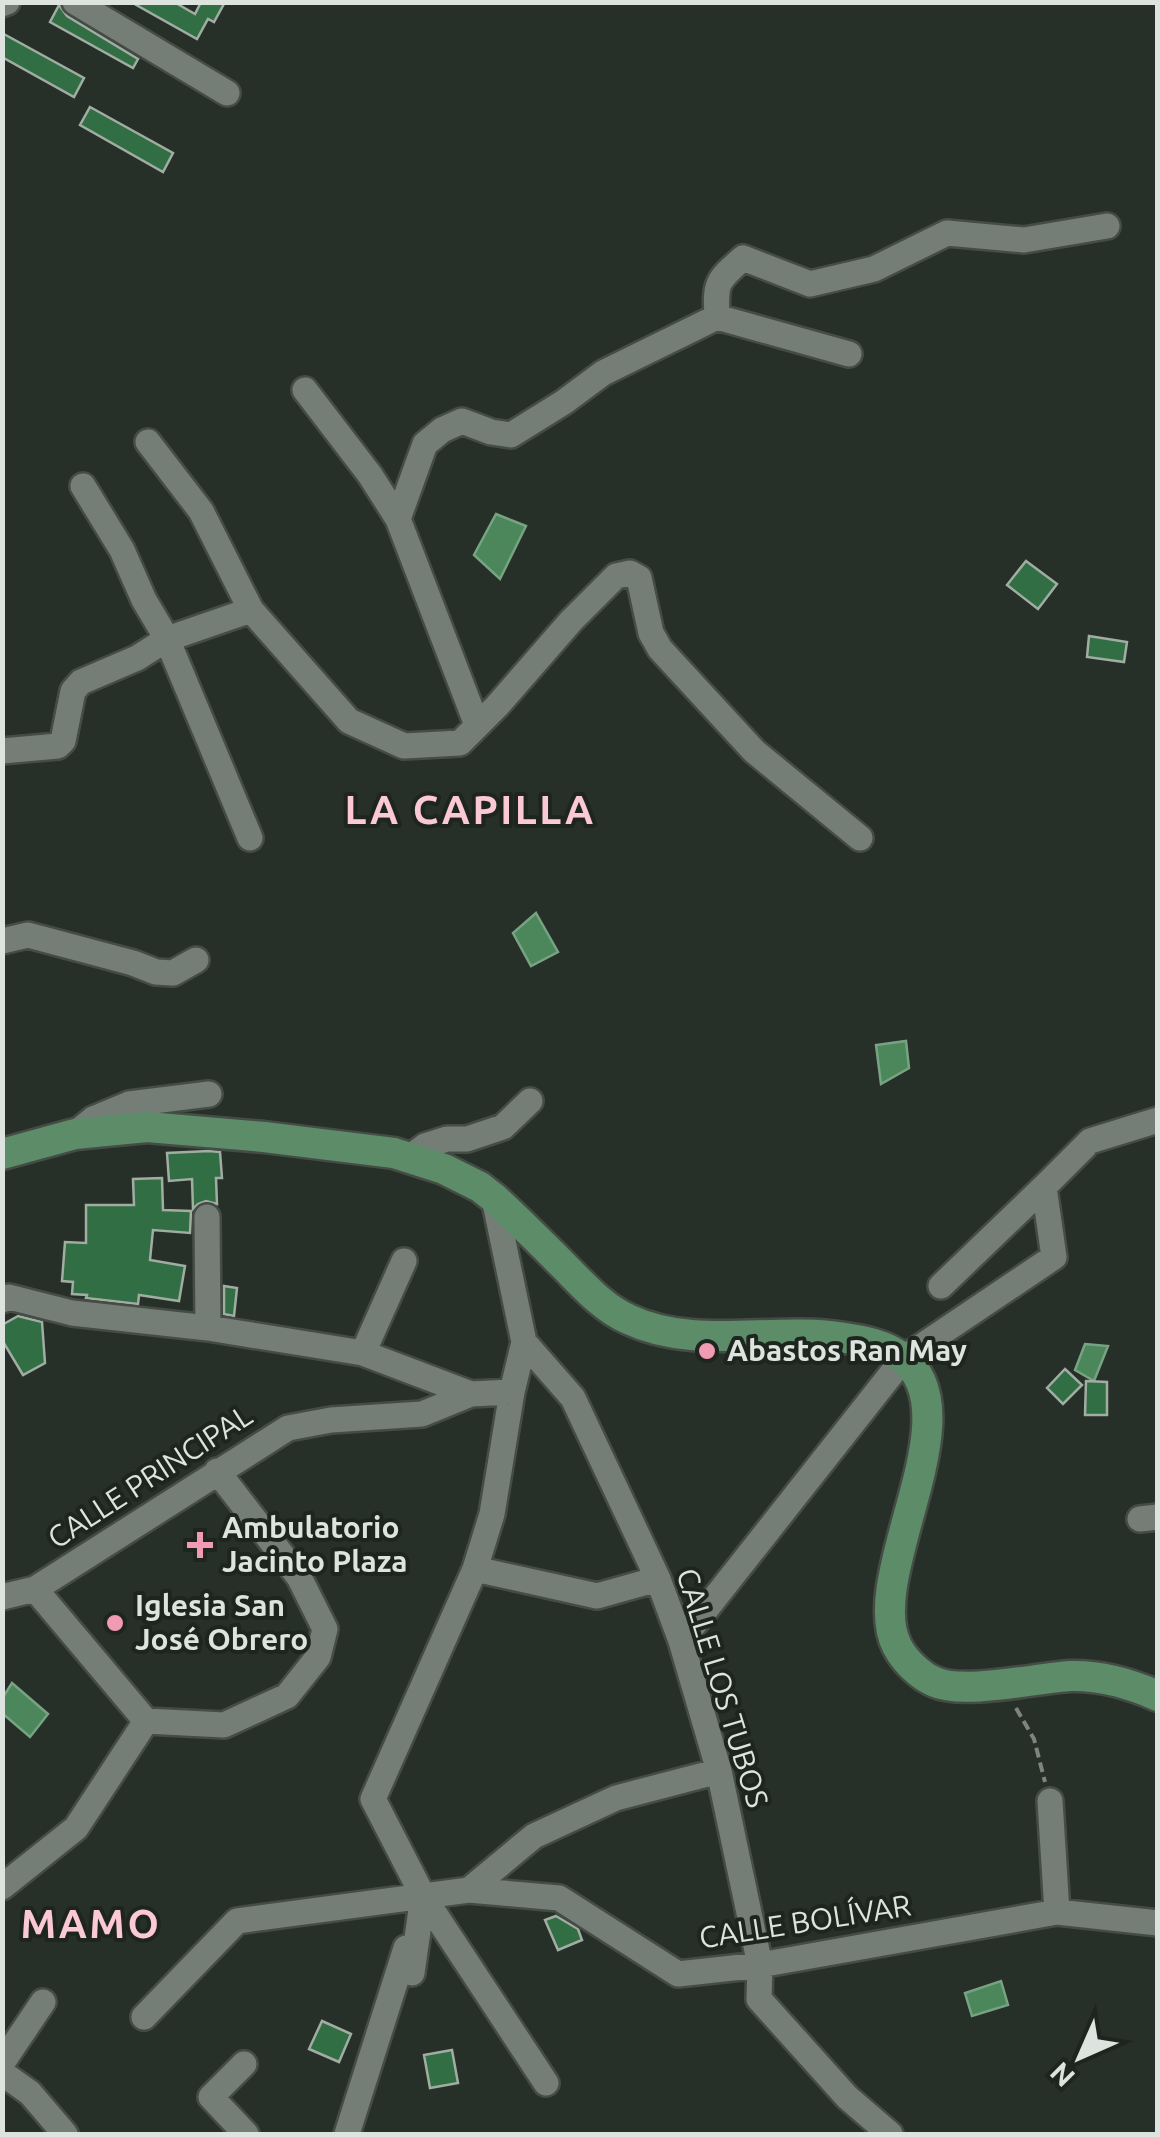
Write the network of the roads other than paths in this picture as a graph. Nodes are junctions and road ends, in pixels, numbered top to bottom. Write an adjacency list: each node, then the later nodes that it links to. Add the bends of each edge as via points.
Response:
1 (75, 2): 2 (street)
2 (227, 93)
3 (1107, 226): 4 (street, via 1024,240 948,233 874,268 810,284 743,258 716,289)
4 (716, 317): 5 (street); 9 (street, via 603,373 511,434 462,420 442,430 425,444)
5 (849, 354)
6 (305, 390): 9 (street)
7 (148, 442): 10 (street, via 201,511)
8 (83, 486): 11 (street)
9 (398, 519): 12 (street)
10 (252, 610): 11 (street); 12 (street, via 349,721 404,746 460,743)
11 (167, 639): 13 (street, via 76,686 58,746); 14 (street)
12 (477, 725): 15 (street, via 616,576 630,572 638,578 660,649 754,750)
13 (2, 751)
14 (250, 838)
15 (860, 838)
16 (2, 942): 17 (street, via 28,935 156,972 173,973)
17 (196, 960)
18 (209, 1094): 21 (street, via 129,1104 92,1118)
19 (530, 1102): 23 (street, via 502,1126 425,1146)
20 (1158, 1120): 24 (street, via 1090,1142)
21 (75, 1134): 22 (main road); 23 (main road, via 147,1127)
22 (2, 1154)
23 (408, 1158): 25 (main road, via 444,1169)
24 (1044, 1187): 28 (street); 33 (street, via 1054,1256)
25 (494, 1198): 31 (street); 33 (main road, via 601,1302 655,1330 818,1333 885,1346)
26 (207, 1217): 30 (street)
27 (404, 1261): 32 (street)
28 (940, 1286)
29 (2, 1300): 30 (street)
30 (208, 1328): 32 (street)
31 (524, 1342): 34 (street); 38 (street, CALLE LOS TUBOS, via 573,1398)
32 (364, 1353): 35 (street)
33 (904, 1358): 41 (street); 42 (main road, via 925,1394 928,1428 889,1604 898,1646 916,1670 955,1686 1095,1677)
34 (512, 1392): 35 (street, CALLE PRINCIPAL); 37 (street)
35 (471, 1394): 36 (street, CALLE PRINCIPAL, via 422,1414 288,1428)
36 (218, 1471): 39 (street, CALLE PRINCIPAL); 43 (street, via 299,1576 325,1629 318,1658 287,1696 224,1725)
37 (476, 1569): 38 (street, via 597,1596); 48 (street, via 373,1799)
38 (658, 1579): 41 (street, CALLE LOS TUBOS)
39 (35, 1589): 40 (street, CALLE PRINCIPAL); 43 (street)
40 (2, 1596)
41 (681, 1641): 44 (street, CALLE LOS TUBOS)
42 (1158, 1696)
43 (146, 1720): 46 (street, via 76,1828)
44 (718, 1771): 47 (street, via 616,1798 550,1828); 51 (street, CALLE LOS TUBOS)
45 (1050, 1801): 49 (street)
46 (2, 1887)
47 (469, 1890): 48 (street, CALLE BOLÍVAR); 51 (street, CALLE BOLÍVAR, via 559,1898 678,1974)
48 (423, 1896): 52 (street); 54 (street, CALLE BOLÍVAR, via 237,1922); 58 (street); 61 (street)
49 (1057, 1912): 50 (street, CALLE BOLÍVAR); 51 (street, CALLE BOLÍVAR)
50 (1158, 1923)
51 (760, 1965): 62 (street, CALLE LOS TUBOS, via 759,1999)
52 (412, 1974)
53 (44, 2002): 55 (street)
54 (144, 2018)
55 (2, 2063)
56 (244, 2064): 60 (street, via 211,2097)
57 (2, 2073): 59 (street, via 30,2092)
58 (546, 2083)
59 (65, 2134)
60 (246, 2134)
61 (347, 2134)
62 (890, 2134)

